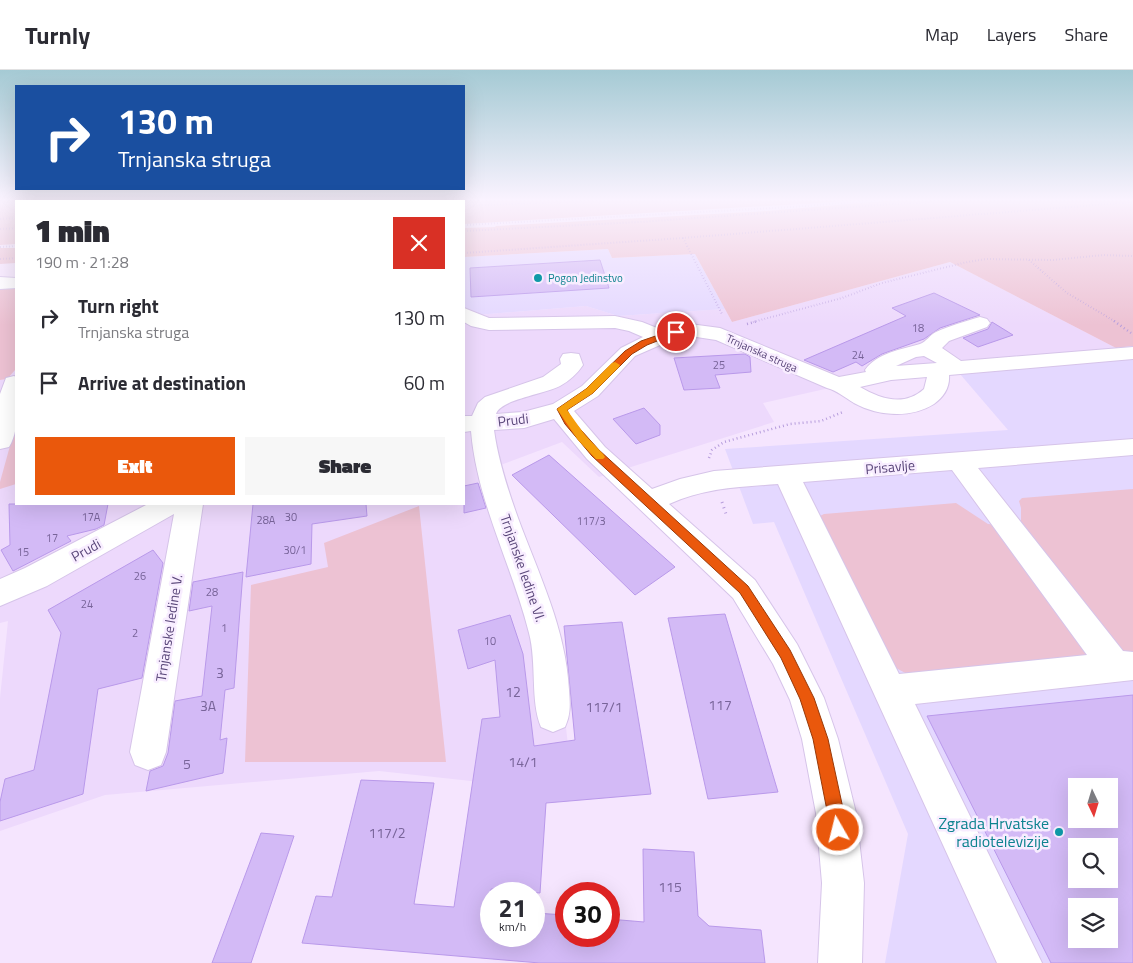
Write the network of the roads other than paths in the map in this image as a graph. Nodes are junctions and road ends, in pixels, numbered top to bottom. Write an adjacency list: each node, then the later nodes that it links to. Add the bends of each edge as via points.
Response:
1 (0, 283): 2 (street)
2 (15, 283)
3 (465, 315): 5 (street, via 489,324 615,322 635,326)
4 (980, 323): 6 (street, via 942,337)
5 (660, 337): 12 (street, Trnjanska struga, via 690,330 720,334 827,381); 13 (street, Trnjanska struga, via 628,352 590,391)
6 (927, 349): 9 (street, via 944,357); 10 (street, via 916,349 883,364)
7 (1133, 353): 9 (street, Trnjanska struga)
8 (571, 359): 14 (street, via 572,365 567,372 547,385 489,404)
9 (946, 369): 10 (street, Trnjanska struga); 12 (street, via 934,393 906,408 868,400)
10 (875, 376): 12 (street, Trnjanska struga)
11 (14, 383): 15 (street)
12 (843, 384)
13 (561, 409): 14 (street, Prudi, via 524,420); 19 (street, via 586,443)
14 (473, 424): 25 (street, Trnjanske ledine VI., via 545,632 552,667)
15 (0, 441)
16 (1131, 450): 17 (street, Prisavlje)
17 (959, 461): 18 (street, Prisavlje); 23 (street)
18 (787, 475): 19 (street, Prisavlje, via 692,484); 24 (street)
19 (650, 502): 27 (street, via 744,590 785,654 807,698 820,739 836,813 843,883)
20 (168, 505): 22 (street, Prudi, via 36,577)
21 (189, 505): 26 (street, Trnjanske ledine V.)
22 (0, 593)
23 (1124, 666): 24 (street)
24 (890, 692): 28 (street)
25 (553, 715)
26 (148, 752)
27 (840, 963)
28 (1020, 963)

